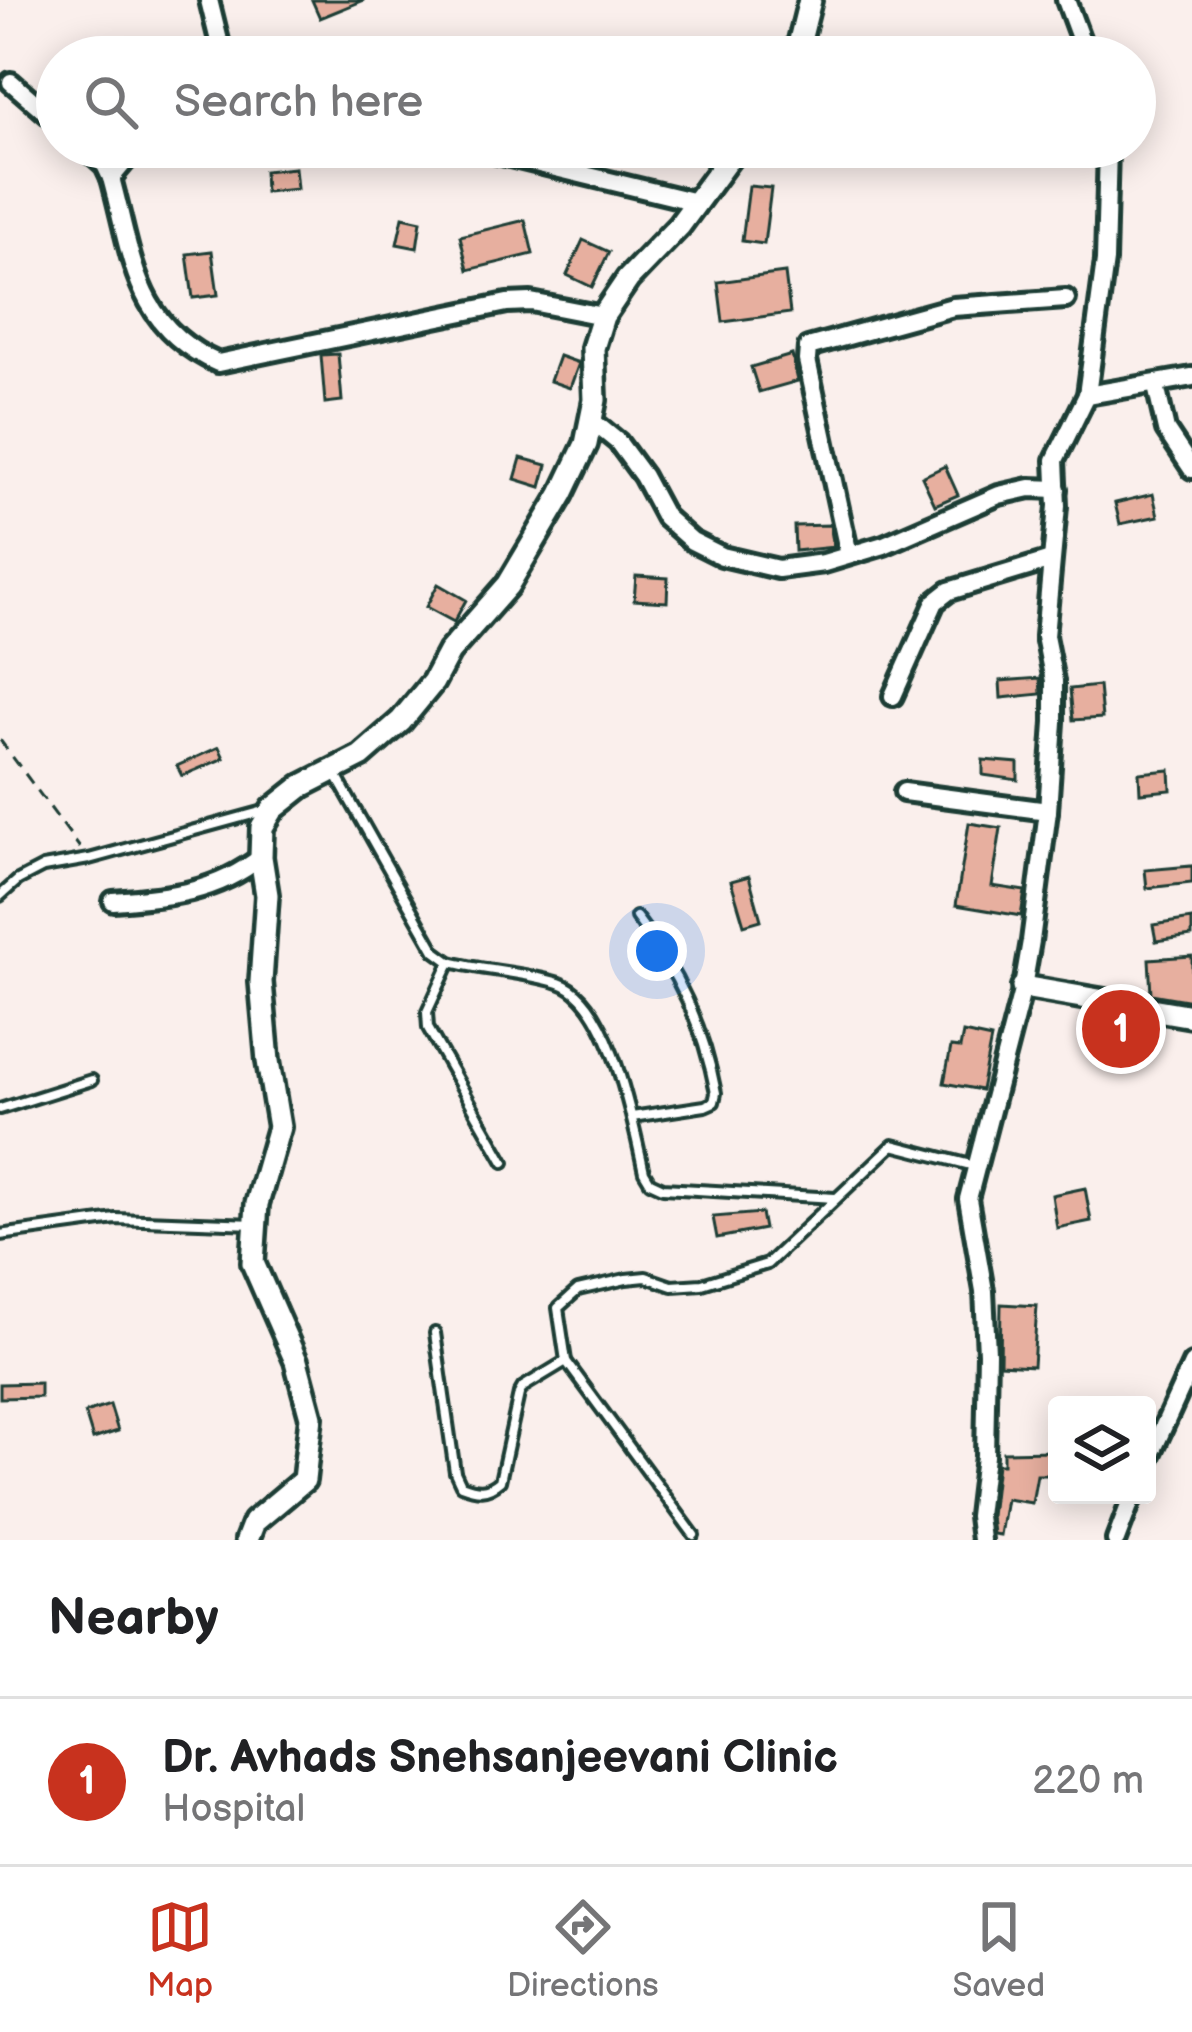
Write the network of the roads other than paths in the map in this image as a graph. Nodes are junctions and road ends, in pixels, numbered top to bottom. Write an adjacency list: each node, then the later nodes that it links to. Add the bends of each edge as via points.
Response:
1 (209, 0): 4 (street)
2 (810, 0): 5 (street)
3 (1066, 0): 6 (street)
4 (218, 36)
5 (801, 36)
6 (1079, 36)
7 (11, 82): 8 (street)
8 (36, 104)
9 (106, 168): 14 (street)
10 (119, 168): 14 (street)
11 (556, 168): 15 (street)
12 (721, 168): 15 (street)
13 (1107, 168): 20 (street)
14 (111, 178): 17 (street, via 135,272 161,326 218,363 507,303)
15 (696, 202): 17 (street)
16 (1066, 299): 24 (street, via 953,307 808,347)
17 (603, 316): 21 (street, via 593,348)
18 (1192, 376): 19 (street)
19 (1156, 386): 20 (street); 22 (street, via 1166,430)
20 (1087, 395): 23 (street, via 1055,460)
21 (591, 419): 24 (street, via 618,442 665,517 692,541 778,569); 27 (street, via 562,494 508,585 401,721)
22 (1192, 469)
23 (1057, 489): 24 (street, via 986,499); 25 (street)
24 (849, 555)
25 (1051, 560): 26 (street, via 935,602); 30 (street)
26 (893, 696)
27 (333, 771): 29 (street); 35 (lane, via 422,933)
28 (904, 792): 30 (street)
29 (273, 809): 31 (street, via 262,827); 32 (lane, via 29,872)
30 (1048, 811): 36 (street)
31 (261, 857): 33 (street, via 187,895); 44 (street, via 261,982 279,1127)
32 (0, 896)
33 (113, 901)
34 (636, 917): 40 (lane, via 679,976 716,1093 705,1106)
35 (450, 962): 40 (lane, via 577,993 620,1067); 41 (lane, via 427,1012 428,1028)
36 (1023, 986): 37 (street); 42 (street)
37 (1192, 1016)
38 (92, 1080): 39 (lane)
39 (0, 1109)
40 (632, 1117): 43 (lane, via 644,1172 663,1188)
41 (505, 1162)
42 (975, 1166): 43 (lane, via 893,1145); 53 (street, via 968,1198 988,1353)
43 (836, 1198): 47 (lane, via 767,1264 702,1285 646,1277 578,1290 558,1308)
44 (256, 1224): 45 (lane, via 116,1220); 52 (street, via 253,1263 296,1361 310,1417 304,1480 254,1522)
45 (0, 1235)
46 (435, 1334): 47 (lane, via 455,1472 476,1491 500,1481 523,1387)
47 (566, 1361): 51 (lane)
48 (1192, 1364): 49 (street)
49 (1156, 1443)
50 (1129, 1504): 54 (street)
51 (694, 1535)
52 (248, 1540)
53 (981, 1540)
54 (1115, 1540)

